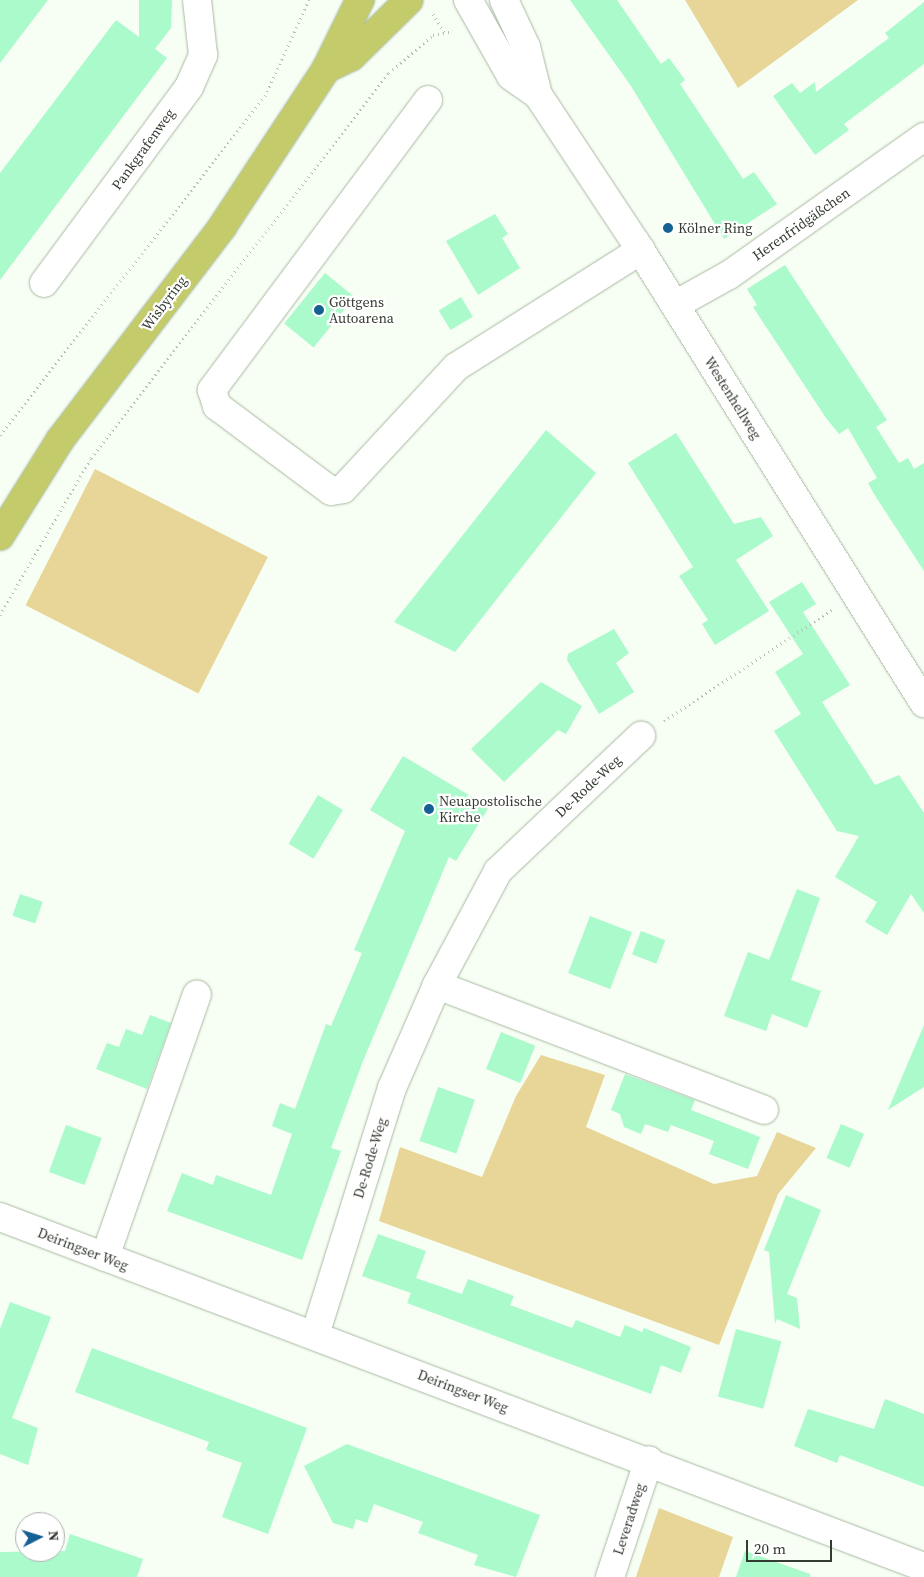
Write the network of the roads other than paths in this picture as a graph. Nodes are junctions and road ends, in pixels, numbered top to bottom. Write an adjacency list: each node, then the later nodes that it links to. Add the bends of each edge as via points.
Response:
1 (197, 0): 12 (street, Pankgrafenweg, via 203,55 189,87)
2 (338, 0): 7 (main road)
3 (360, 0): 7 (main road, Wisbyring, via 348,16)
4 (409, 0): 7 (main road, via 352,57)
5 (504, 0): 8 (street, Westenhellweg, via 526,47)
6 (472, 9): 8 (street, Westenhellweg, via 511,76)
7 (326, 69): 14 (main road, Wisbyring, via 222,227 60,440)
8 (538, 95): 11 (street, Westenhellweg)
9 (428, 100): 11 (street, via 212,390 217,406 331,491 343,489 456,367)
10 (924, 137): 13 (street, Herenfridgäßchen, via 729,275)
11 (641, 250): 13 (street, Westenhellweg)
12 (44, 283)
13 (675, 305): 15 (street, Westenhellweg)
14 (0, 536)
15 (924, 703)
16 (641, 736): 17 (street, De-Rode-Weg, via 498,871)
17 (436, 985): 19 (street); 22 (street, De-Rode-Weg, via 392,1088)
18 (197, 995): 21 (street)
19 (764, 1110)
20 (0, 1217): 21 (street, Deiringser Weg)
21 (105, 1257): 22 (street, Deiringser Weg)
22 (315, 1336): 23 (street, Deiringser Weg)
23 (649, 1460): 24 (street, Deiringser Weg); 25 (street, Leveradweg)
24 (924, 1567)
25 (610, 1577)

